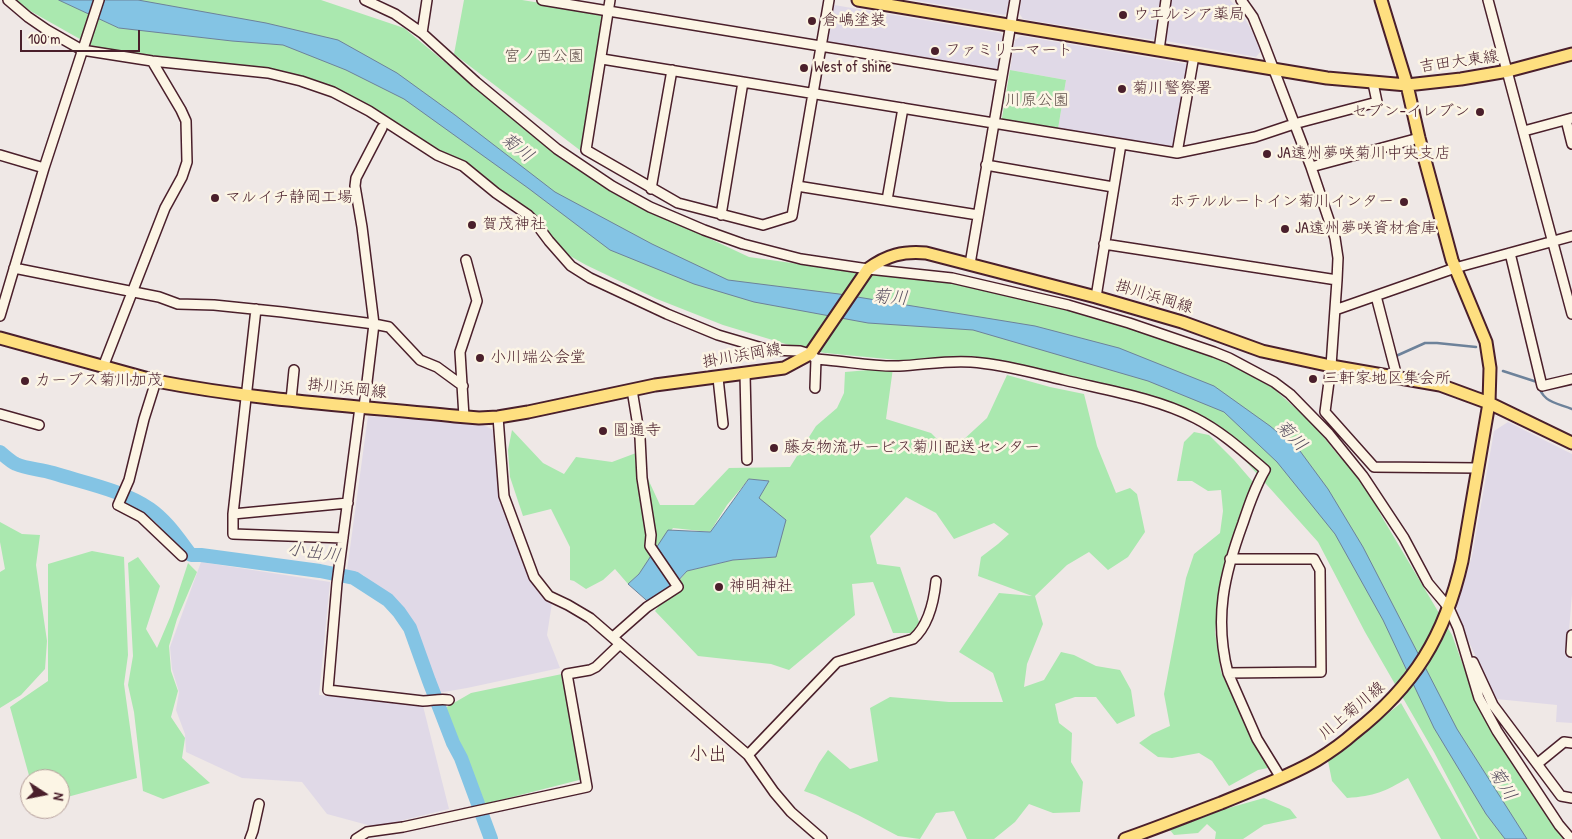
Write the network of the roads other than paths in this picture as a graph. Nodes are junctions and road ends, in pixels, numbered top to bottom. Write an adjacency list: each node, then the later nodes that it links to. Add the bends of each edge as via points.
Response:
1 (8, 0): 18 (street, via 47,30)
2 (99, 0): 18 (street)
3 (365, 0): 16 (street, via 395,14)
4 (427, 0): 16 (street)
5 (542, 0): 14 (street)
6 (610, 0): 14 (street)
7 (829, 0): 17 (street)
8 (858, 0): 15 (main road)
9 (1015, 0): 15 (street)
10 (1166, 0): 19 (street)
11 (1241, 0): 24 (street, via 1253,17)
12 (1381, 0): 30 (main road, 吉田大東線)
13 (1488, 0): 26 (street)
14 (608, 11): 17 (street); 22 (street)
15 (1010, 25): 19 (main road); 27 (street)
16 (422, 33): 60 (street, via 554,147 650,207 742,244 801,259)
17 (822, 45): 27 (street); 31 (street)
18 (83, 48): 23 (street); 45 (street)
19 (1158, 50): 21 (main road)
20 (1572, 54): 26 (main road, 吉田大東線)
21 (1194, 56): 24 (main road); 41 (street)
22 (602, 59): 25 (street); 48 (street, via 586,150)
23 (152, 61): 62 (street, via 186,121 187,162); 71 (street, via 268,73 333,92 437,155 463,166 528,215 571,266 590,278 718,335 769,350)
24 (1274, 69): 29 (main road); 35 (street)
25 (672, 70): 28 (street); 48 (street)
26 (1508, 71): 30 (main road, 吉田大東線); 37 (street)
27 (1002, 76): 34 (street)
28 (743, 82): 31 (street); 50 (street)
29 (1373, 83): 30 (main road); 35 (street, via 1377,102)
30 (1407, 85): 38 (main road)
31 (813, 93): 32 (street); 46 (street)
32 (903, 108): 34 (street); 49 (street)
33 (1569, 119): 37 (street); 40 (street)
34 (994, 122): 39 (street); 43 (street)
35 (1294, 124): 41 (street, via 1255,137); 44 (street)
36 (382, 128): 69 (street, via 355,186)
37 (1524, 131): 53 (street)
38 (1419, 138): 44 (street); 59 (main road)
39 (1122, 144): 41 (street); 47 (street)
40 (1572, 144)
41 (1177, 153)
42 (0, 155): 45 (street)
43 (986, 166): 47 (street); 51 (street)
44 (1311, 167): 61 (street, via 1335,238)
45 (44, 168): 58 (street)
46 (797, 186): 49 (street); 50 (street, via 792,216 763,225)
47 (1113, 187): 54 (street)
48 (651, 189): 50 (street, via 678,204)
49 (887, 200): 51 (street)
50 (721, 215)
51 (978, 215): 57 (street)
52 (1572, 236): 53 (street)
53 (1553, 242): 55 (street); 67 (street)
54 (1104, 244): 61 (street); 64 (street)
55 (1510, 253): 59 (street); 78 (street, via 1542,386)
56 (466, 260): 80 (street, via 477,300 460,352)
57 (970, 264): 60 (main road, 掛川浜岡線, via 910,251 877,262); 64 (main road, 掛川浜岡線)
58 (14, 268): 62 (street); 68 (street)
59 (1455, 268): 63 (street); 85 (main road, via 1486,342 1490,368)
60 (867, 270): 71 (main road, 掛川浜岡線); 101 (street, via 952,278 1068,304 1214,352 1274,382 1329,434 1363,476)
61 (1337, 280): 66 (street)
62 (132, 291): 65 (street, via 178,304); 73 (street)
63 (1376, 296): 66 (street); 76 (street)
64 (1096, 297): 72 (main road, 掛川浜岡線, via 1182,322 1262,351)
65 (256, 309): 69 (street); 83 (street)
66 (1335, 310): 72 (street)
67 (1572, 314)
68 (0, 316)
69 (374, 324): 80 (street, via 389,327 420,360 437,367); 86 (street)
70 (0, 338): 73 (main road, 掛川浜岡線)
71 (812, 355): 75 (main road, 掛川浜岡線, via 784,368); 81 (street); 99 (street, via 898,366 949,362 990,364 1147,401 1195,418 1239,447 1265,470 1256,485)
72 (1331, 366): 76 (main road, 掛川浜岡線); 94 (street, via 1325,412 1374,467)
73 (103, 367): 79 (main road, 掛川浜岡線)
74 (294, 370): 84 (street)
75 (745, 374): 77 (main road, 掛川浜岡線); 93 (street)
76 (1397, 377): 85 (main road, 掛川浜岡線, via 1440,385)
77 (718, 378): 82 (main road, 掛川浜岡線); 90 (street)
78 (1572, 379)
79 (156, 381): 83 (main road, 掛川浜岡線); 98 (street, via 129,480 118,505 141,517)
80 (463, 386): 88 (street)
81 (815, 388)
82 (632, 390): 89 (main road, 掛川浜岡線); 104 (street, via 650,546 678,587 646,606)
83 (247, 395): 84 (main road, 掛川浜岡線); 96 (street)
84 (291, 400): 86 (main road, 掛川浜岡線)
85 (1489, 403): 92 (main road, 掛川浜岡線); 94 (main road, 川上菊川線)
86 (362, 407): 88 (main road, 掛川浜岡線); 95 (street)
87 (0, 414): 91 (street)
88 (464, 417): 89 (main road, 掛川浜岡線)
89 (498, 417): 104 (street, via 504,496 534,577 549,596 590,618)
90 (723, 424)
91 (39, 425)
92 (1572, 443)
93 (747, 460)
94 (1478, 468): 101 (main road, 川上菊川線, via 1462,561)
95 (348, 503): 96 (street); 97 (street)
96 (233, 514): 97 (street, via 233,534)
97 (344, 538): 108 (street, via 328,690 427,701)
98 (182, 556)
99 (1230, 558): 107 (street, via 1221,632); 107 (street, via 1314,559 1320,570 1320,672)
100 (936, 581): 110 (street, via 934,602 920,634 914,639 837,662)
101 (1447, 612): 102 (street); 112 (main road, 川上菊川線, via 1426,656 1390,702 1368,723 1317,760)
102 (1458, 628): 111 (street, via 1493,705); 119 (street, via 1479,698 1497,731)
103 (1572, 635): 106 (street)
104 (613, 637): 105 (street)
105 (620, 644): 110 (street); 116 (street, via 596,667 567,674 587,787 366,832)
106 (1572, 652)
107 (1228, 673): 112 (street, via 1257,739)
108 (446, 699)
109 (1572, 743): 111 (street, via 1564,742)
110 (748, 756): 117 (street, via 791,812)
111 (1537, 764): 113 (street, via 1561,796)
112 (1280, 778): 118 (main road, 川上菊川線)
113 (1572, 798)
114 (259, 804): 115 (street)
115 (250, 839)
116 (356, 839)
117 (822, 839)
118 (1125, 839)
119 (1571, 839)

